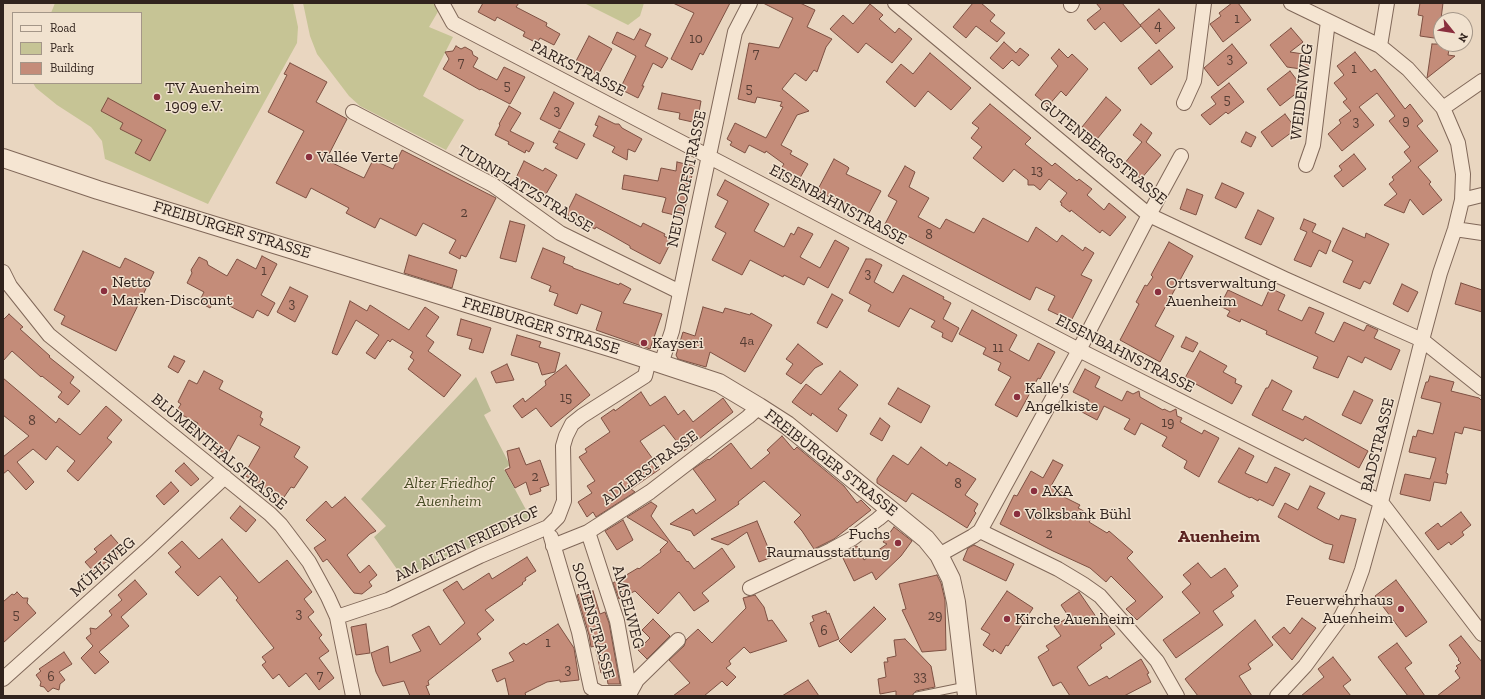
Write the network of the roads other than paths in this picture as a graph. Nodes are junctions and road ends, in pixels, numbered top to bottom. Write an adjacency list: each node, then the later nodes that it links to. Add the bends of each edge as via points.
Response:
1 (442, 3): 13 (street, PARKSTRASSE, via 453,23)
2 (750, 3): 13 (street, NEUDORFSTRASSE, via 735,32)
3 (895, 3): 19 (street, GUTENBERGSTRASSE)
4 (1204, 3): 10 (street, via 1194,80)
5 (1291, 3): 7 (street, BADSTRASSE)
6 (1387, 3): 8 (street)
7 (1328, 22): 8 (street, BADSTRASSE); 16 (street, WEIDENWEG, via 1313,145)
8 (1380, 46): 11 (street, BADSTRASSE, via 1408,69)
9 (1482, 81): 11 (street)
10 (1184, 103)
11 (1443, 108): 18 (street, BADSTRASSE, via 1458,143 1463,174)
12 (353, 112): 24 (street, TURNPLATZSTRASSE, via 493,186 560,233)
13 (709, 156): 24 (street, NEUDORFSTRASSE); 26 (street, EISENBAHNSTRASSE)
14 (1181, 156): 19 (street)
15 (3, 158): 27 (street, FREIBURGER STRASSE, via 98,190)
16 (1306, 165)
17 (1482, 195): 18 (street)
18 (1462, 200): 20 (street, BADSTRASSE)
19 (1149, 215): 25 (street, GUTENBERGSTRASSE); 26 (street)
20 (1455, 229): 21 (street); 25 (street, BADSTRASSE)
21 (1482, 233)
22 (3, 272): 23 (street, BLUMENTHALSTRASSE)
23 (7, 289): 30 (street, BLUMENTHALSTRASSE, via 49,336)
24 (680, 292): 27 (street, NEUDORFSTRASSE, via 672,331)
25 (1422, 340): 28 (street, GUTENBERGSTRASSE); 31 (street, BADSTRASSE)
26 (1079, 350): 31 (street, EISENBAHNSTRASSE); 34 (street)
27 (655, 362): 29 (street, FREIBURGER STRASSE, via 718,383); 33 (street, AM ALTEN FRIEDHOF, via 645,376 572,424 563,446 564,501 558,517)
28 (1482, 388)
29 (759, 407): 32 (street, FREIBURGER STRASSE, via 787,425); 35 (street, ADLERSTRASSE, via 650,492)
30 (225, 478): 39 (street, BLUMENTHALSTRASSE, via 270,514 299,547); 42 (street, MÜHLWEG)
31 (1381, 502): 40 (street, EISENBAHNSTRASSE); 48 (street, BADSTRASSE, via 1362,570 1341,617 1305,666)
32 (890, 509): 37 (street, FREIBURGER STRASSE, via 926,539); 38 (street, via 852,538 831,550)
33 (548, 527): 36 (street, SOFIENSTRASSE); 39 (street, AM ALTEN FRIEDHOF, via 388,600)
34 (980, 531): 37 (street); 47 (street, via 1058,569 1100,596 1157,661)
35 (588, 532): 36 (street, ADLERSTRASSE); 44 (street, AMSELWEG, via 617,621)
36 (554, 546): 44 (street, SOFIENSTRASSE, via 579,632 591,688 600,693)
37 (939, 555): 43 (street, FREIBURGER STRASSE, via 951,579 956,602)
38 (750, 588)
39 (337, 617): 45 (street, BLUMENTHALSTRASSE)
40 (1482, 634)
41 (678, 640): 44 (street, SOFIENSTRASSE, via 637,680)
42 (3, 679)
43 (966, 691): 46 (lane)
44 (630, 694)
45 (353, 696)
46 (917, 696)
47 (1177, 696)
48 (1277, 696)

